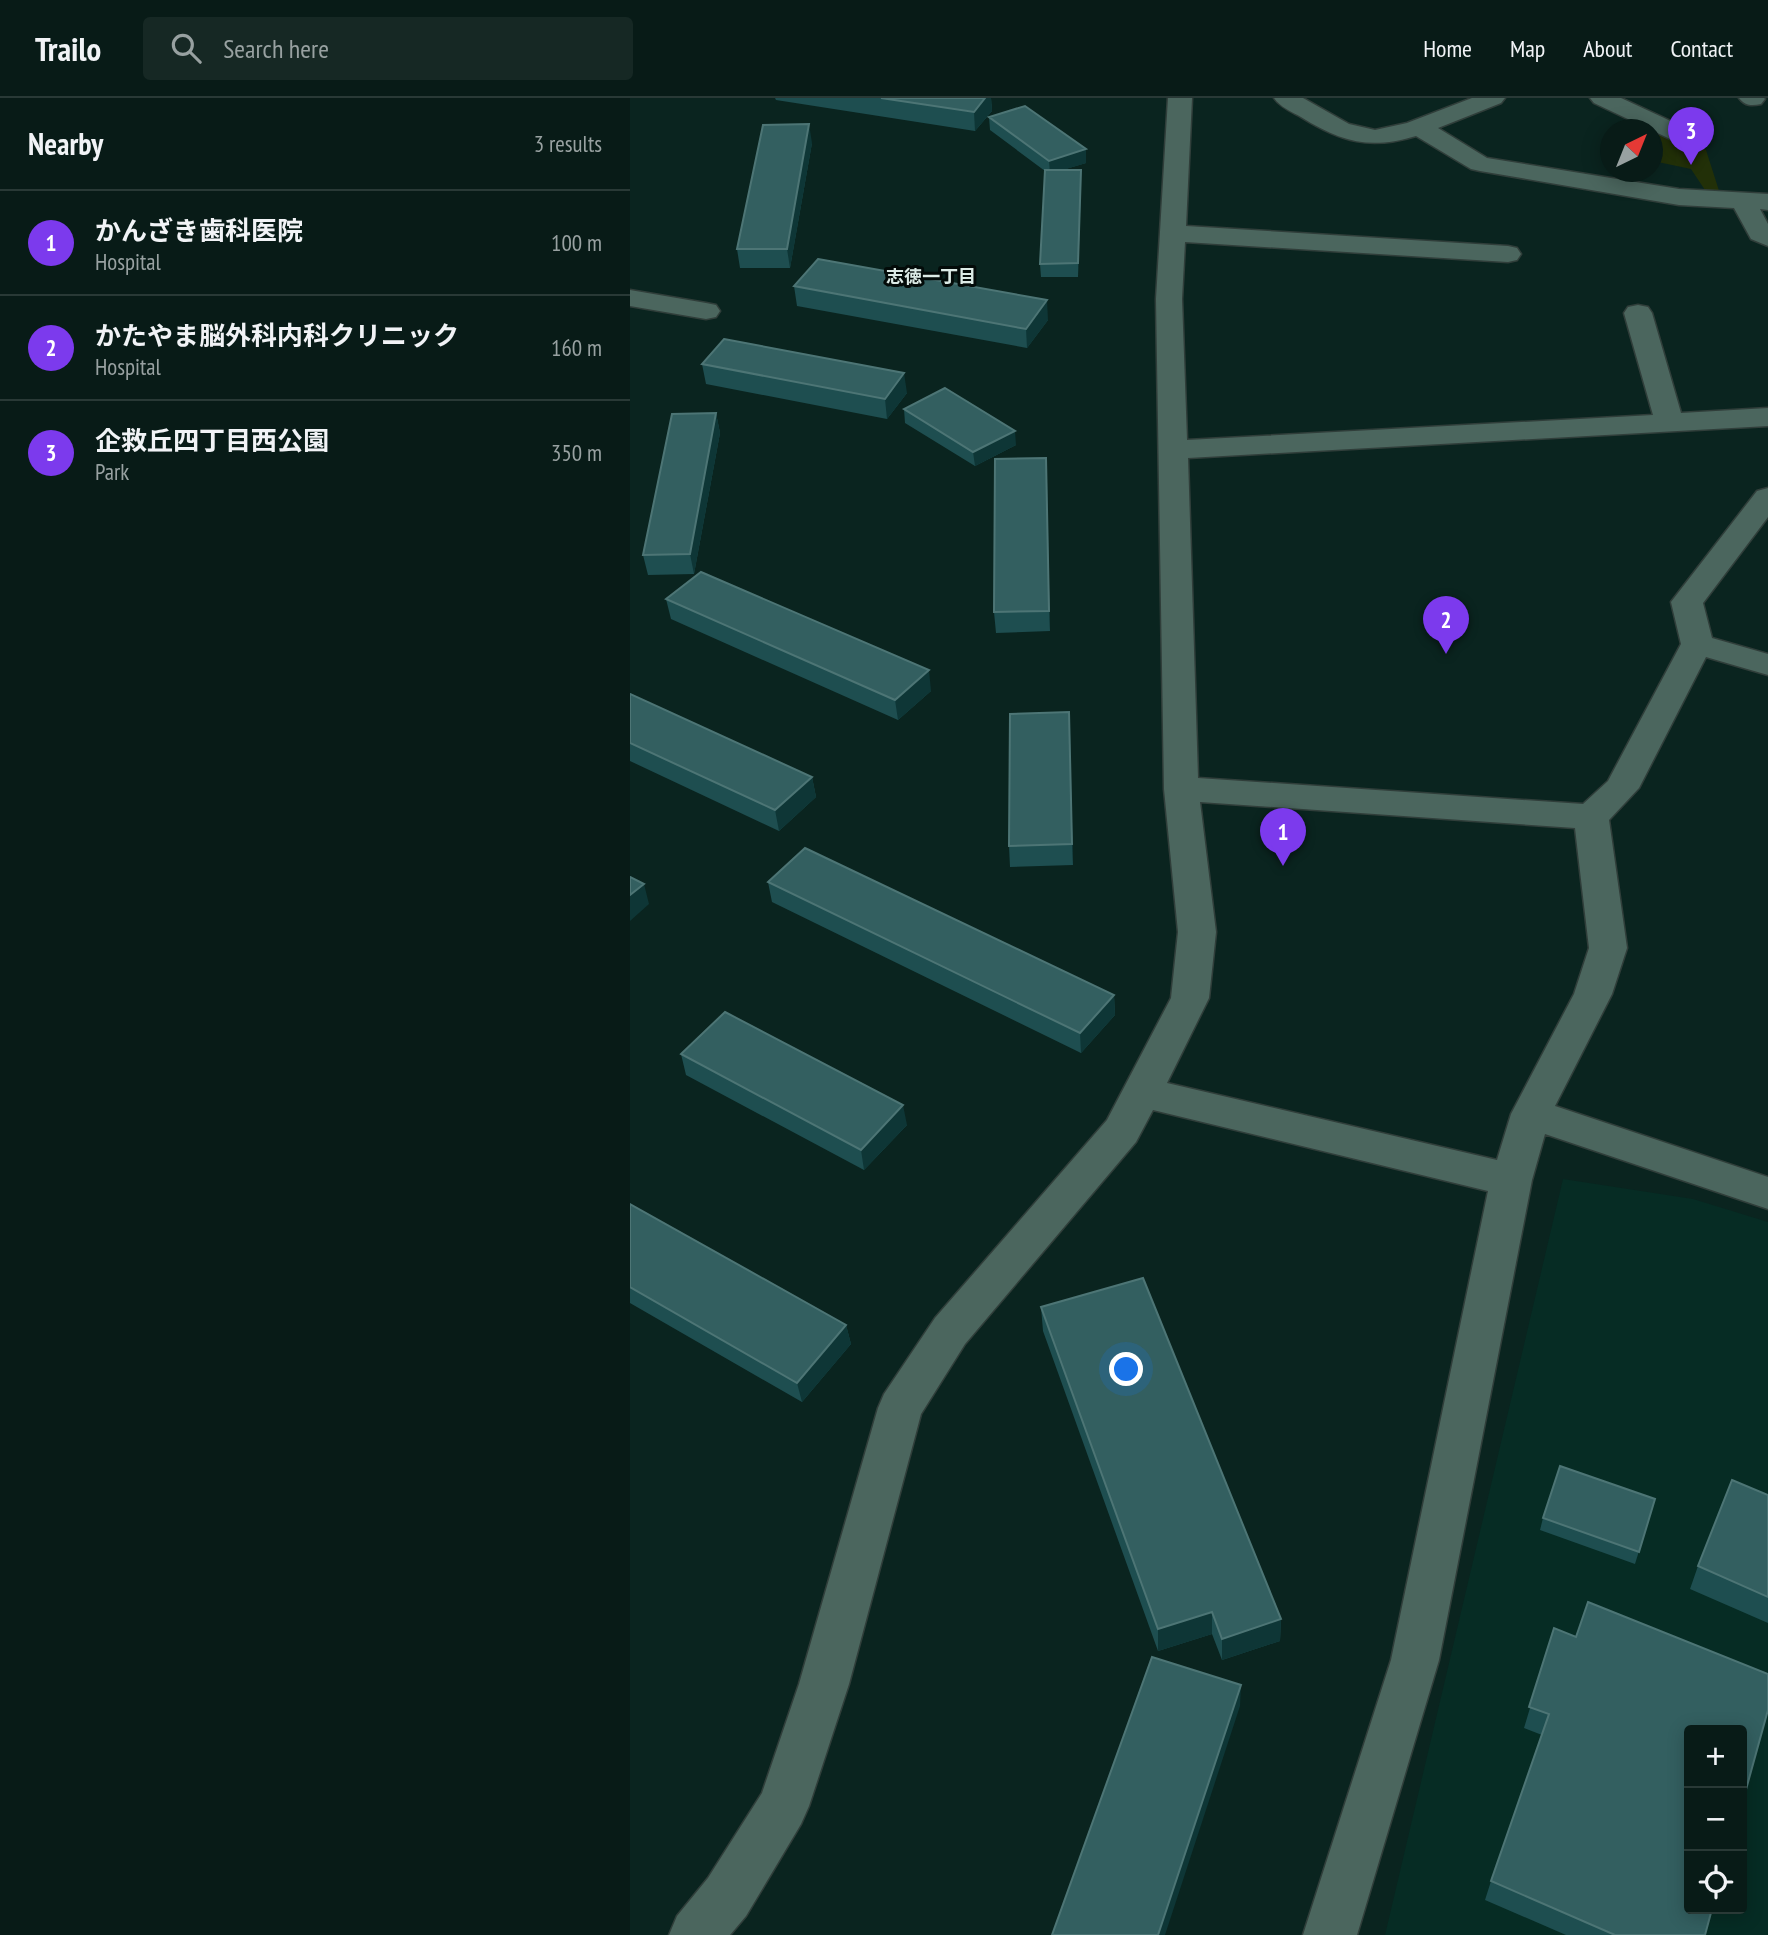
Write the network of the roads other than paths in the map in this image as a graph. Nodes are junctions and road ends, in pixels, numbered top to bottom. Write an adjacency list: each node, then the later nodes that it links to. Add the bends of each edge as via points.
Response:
1 (1180, 98): 8 (street)
2 (1286, 98): 5 (street, via 1345,130 1374,138)
3 (1493, 98): 5 (street)
4 (1602, 98): 6 (street)
5 (1417, 126): 7 (street, via 1480,164 1679,197)
6 (1694, 141)
7 (1756, 202): 9 (street, via 1760,234)
8 (1171, 233): 10 (street); 16 (street)
9 (1768, 238)
10 (1508, 254)
11 (630, 298): 12 (street)
12 (706, 311)
13 (1638, 313): 15 (street)
14 (1768, 416): 15 (street)
15 (1669, 422): 16 (street)
16 (1171, 450): 20 (street)
17 (1768, 497): 18 (street, via 1687,602)
18 (1697, 644): 19 (street); 21 (street, via 1622,788)
19 (1768, 665)
20 (1181, 789): 21 (street); 22 (street, via 1198,932 1190,998)
21 (1591, 817): 23 (street, via 1608,948 1592,994)
22 (1142, 1093): 24 (street); 26 (street, via 1122,1131 950,1331 900,1408 824,1684 783,1806 727,1897)
23 (1531, 1114): 24 (street); 25 (street)
24 (1511, 1180): 27 (street, via 1415,1660)
25 (1768, 1194)
26 (696, 1935)
27 (1330, 1935)

